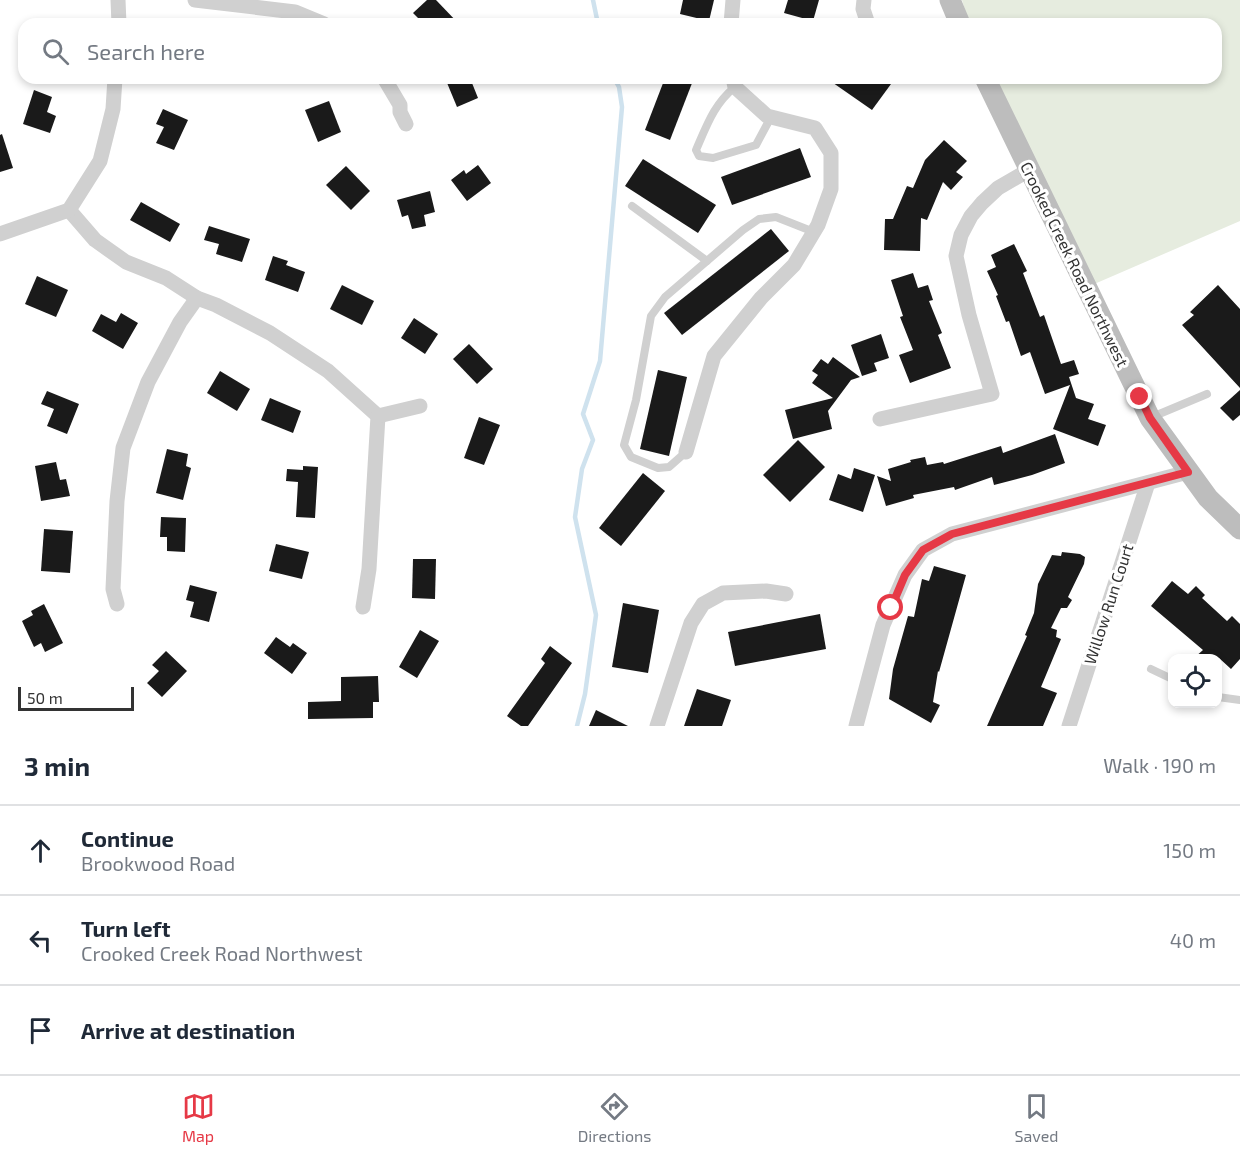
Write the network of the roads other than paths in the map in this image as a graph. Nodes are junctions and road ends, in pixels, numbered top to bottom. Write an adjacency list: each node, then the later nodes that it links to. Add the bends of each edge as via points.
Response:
1 (118, 0): 6 (street)
2 (195, 0): 7 (street, via 295,12)
3 (733, 0): 8 (street)
4 (864, 0): 9 (street)
5 (950, 0): 10 (street)
6 (118, 18)
7 (310, 18)
8 (732, 18)
9 (866, 18)
10 (958, 18)
11 (115, 84): 20 (street, via 113,109 100,161)
12 (388, 84): 17 (street)
13 (732, 84): 16 (lane, via 715,109 696,150 699,156 713,158 756,145)
14 (736, 84): 16 (street)
15 (988, 84): 18 (street, Crooked Creek Road Northwest)
16 (771, 117): 21 (street, via 815,128 831,153 831,189)
17 (406, 124)
18 (1029, 170): 28 (street, Crooked Creek Road Northwest); 29 (street, via 998,188 982,203 961,235 956,256 992,394)
19 (632, 206): 23 (lane)
20 (69, 210): 22 (street); 24 (street, via 95,240 126,262 166,278)
21 (814, 232): 23 (lane, via 777,217 759,219); 30 (street, via 794,265 714,356)
22 (0, 234)
23 (707, 261): 30 (lane, via 665,297 651,316 624,445 631,457 658,468 669,467)
24 (197, 298): 27 (street, via 270,333 318,365); 35 (street, via 148,382 123,448 113,589)
25 (1207, 394): 28 (lane)
26 (420, 406): 27 (street)
27 (378, 416): 36 (street, via 369,569)
28 (1150, 418): 31 (street, Crooked Creek Road Northwest)
29 (880, 419)
30 (686, 452)
31 (1188, 472): 32 (street); 33 (street, Crooked Creek Road Northwest)
32 (1148, 483): 42 (street, via 952,534 923,550 905,575 883,625); 43 (street, Willow Run Court)
33 (1240, 529)
34 (786, 594): 41 (street, via 723,593 703,604 691,623)
35 (117, 604)
36 (363, 607)
37 (1151, 669): 38 (lane)
38 (1168, 677)
39 (1222, 698): 40 (lane)
40 (1240, 700)
41 (657, 726)
42 (856, 726)
43 (1069, 726)

